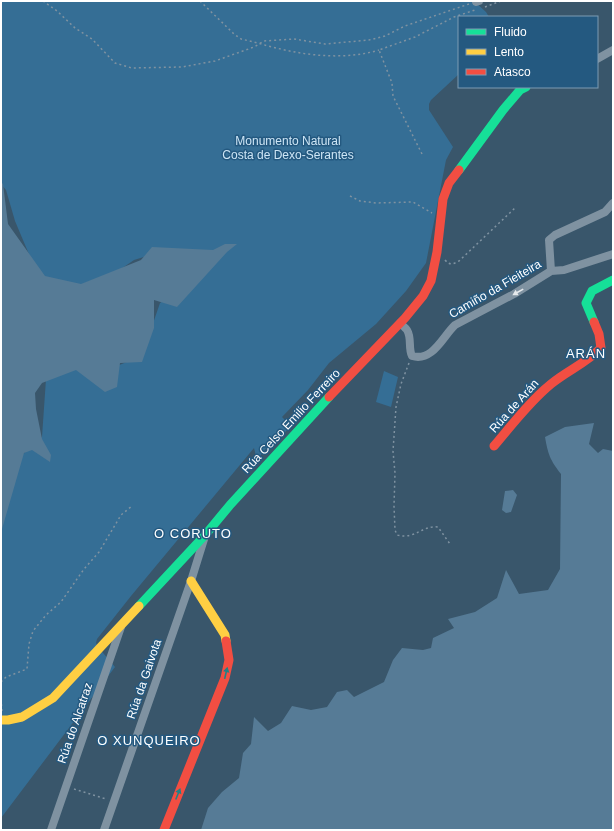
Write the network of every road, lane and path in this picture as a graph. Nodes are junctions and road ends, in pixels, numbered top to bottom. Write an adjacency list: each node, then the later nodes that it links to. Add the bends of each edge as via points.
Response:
1 (43, 1): 5 (path, via 92,39 115,63 132,68 189,66 215,61)
2 (200, 1): 5 (path, via 241,39)
3 (501, 1): 4 (path)
4 (478, 5): 5 (path, via 406,26 386,36 369,40 325,44 294,39); 6 (path, via 415,37)
5 (260, 43): 6 (path, via 295,52 334,56)
6 (379, 50): 10 (path, via 392,83 393,96)
7 (613, 50): 8 (street)
8 (598, 58)
9 (524, 88): 14 (street, Rúa Celso Emilio Ferreiro, via 503,110 449,183 443,199)
10 (422, 154)
11 (350, 196): 14 (path, via 360,201 376,203 413,202)
12 (613, 204): 17 (street, via 605,212 555,234 549,240)
13 (515, 208): 15 (path, via 459,261 448,264)
14 (441, 216): 15 (street, Rúa Celso Emilio Ferreiro)
15 (437, 252): 19 (street, Rúa Celso Emilio Ferreiro, via 431,281 423,296)
16 (613, 254): 17 (street, Camiño da Fieiteira, via 564,270)
17 (551, 271): 20 (street, Camiño da Fieiteira, one-way to 20, via 455,325 431,353)
18 (613, 280): 21 (street, Rúa de Arán, via 592,291 586,303 599,334 601,348 537,396)
19 (400, 323): 20 (street, via 407,330); 23 (street, Rúa Celso Emilio Ferreiro)
20 (412, 356): 24 (path, via 401,384 396,408 393,451 395,530 397,535 405,537 438,527)
21 (494, 446)
22 (132, 506): 27 (path, via 121,515 99,552 61,602 33,631 26,669 6,677)
23 (206, 534): 25 (street, Rúa da Gaivota); 26 (street, Rúa Celso Emilio Ferreiro)
24 (450, 544)
25 (191, 581): 31 (street, Rúa da Gaivota); 34 (street, one-way to 25, via 226,678 229,660 225,635)
26 (122, 625): 29 (street, Rúa Celso Emilio Ferreiro, via 53,698 26,716); 30 (street, Rúa do Alcatraz)
27 (1, 682)
28 (1, 699): 29 (path)
29 (2, 721)
30 (66, 786): 31 (path); 32 (street, Rúa do Alcatraz)
31 (114, 802): 33 (street, Rúa da Gaivota)
32 (51, 830)
33 (104, 830)
34 (164, 830)

